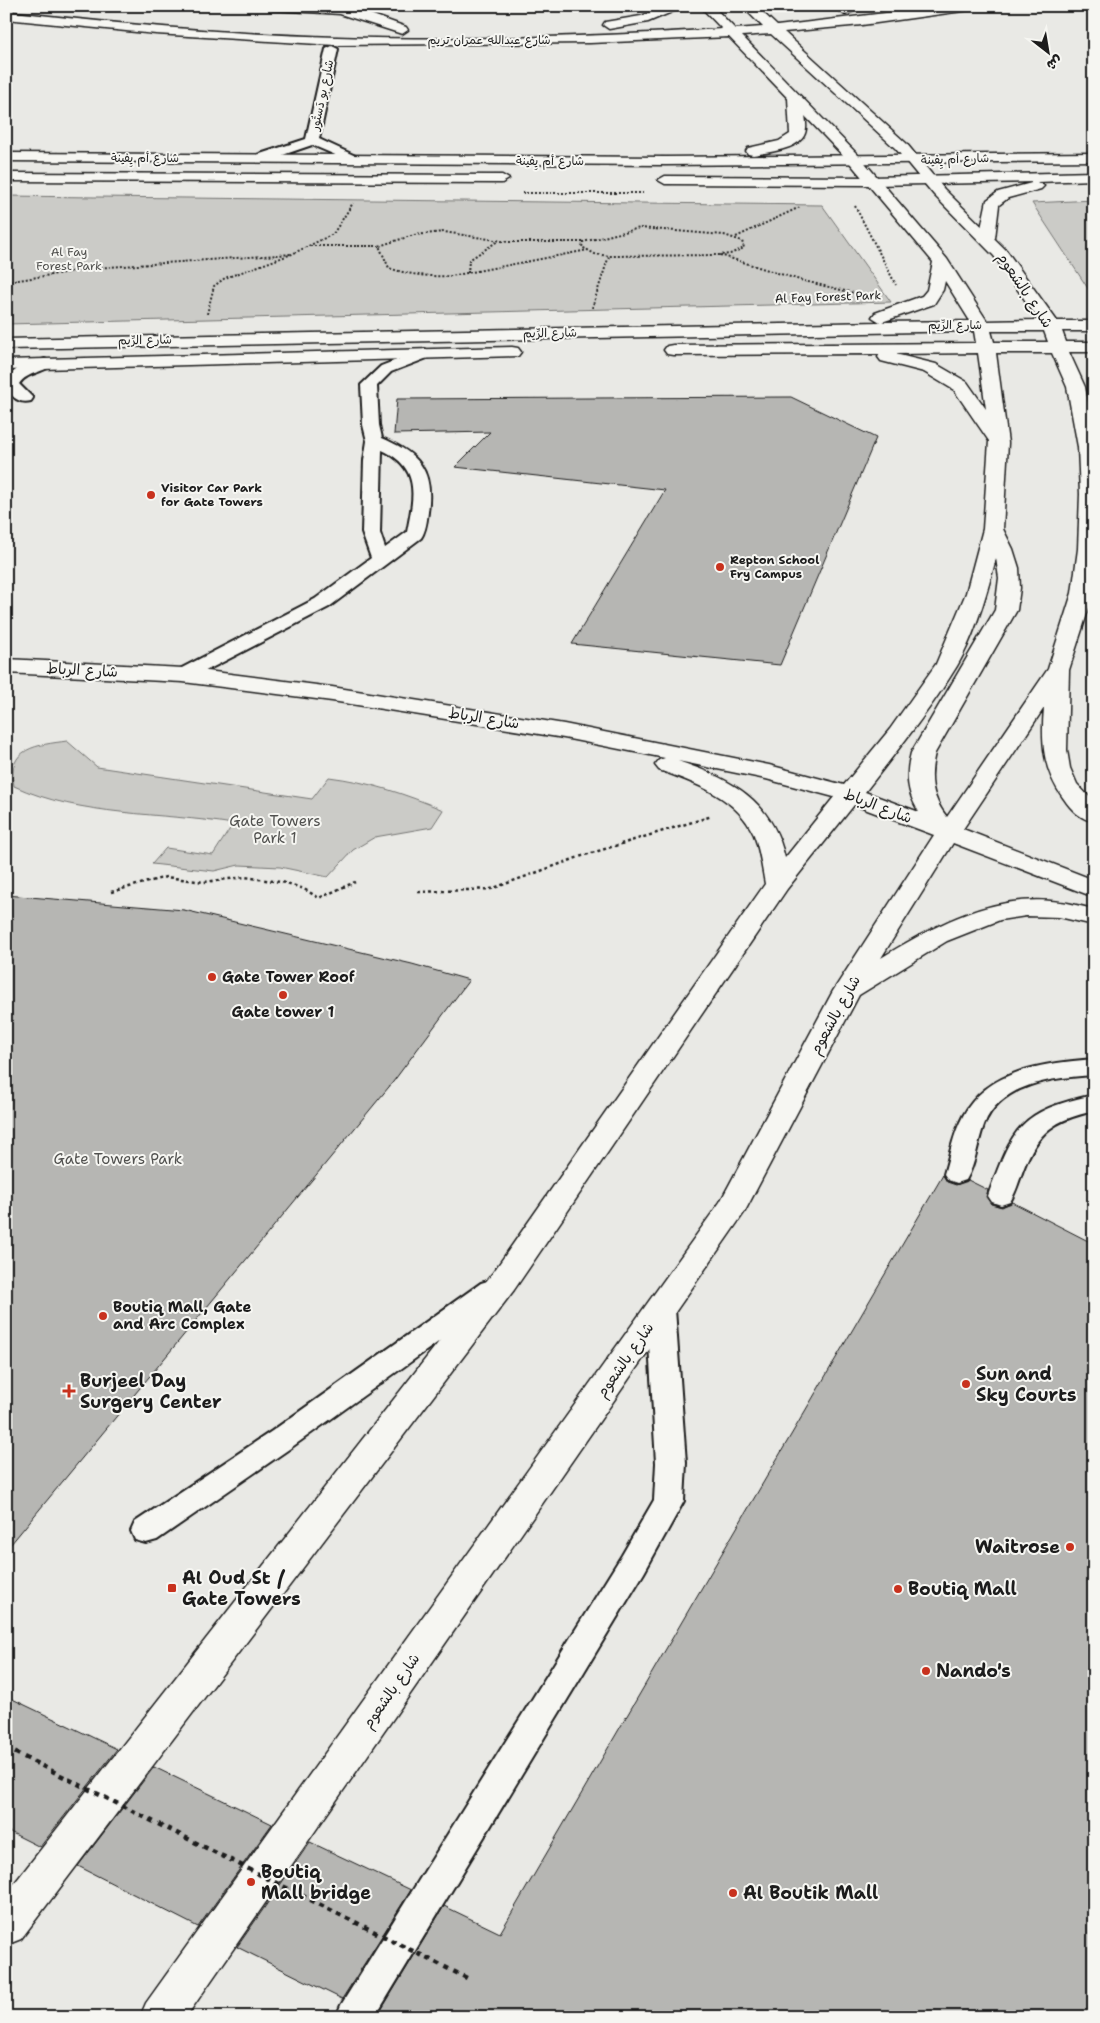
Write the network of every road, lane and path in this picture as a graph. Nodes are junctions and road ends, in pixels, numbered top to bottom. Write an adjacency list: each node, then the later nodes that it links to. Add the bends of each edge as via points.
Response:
1 (28, 6): 16 (main road, شارع عبدالله عمران تريم, via 217,23)
2 (273, 6): 3 (main road, شارع عبدالله عمران تريم)
3 (282, 6): 16 (main road, شارع عبدالله عمران تريم, via 355,13)
4 (680, 6): 15 (main road, via 644,19)
5 (706, 6): 13 (main road)
6 (748, 6): 12 (main road, شارع بالشعوم)
7 (862, 6): 10 (lane)
8 (885, 6): 10 (main road, شارع عبدالله عمران تريم)
9 (970, 6): 14 (main road, شارع عبدالله عمران تريم)
10 (845, 11): 12 (main road, شارع عبدالله عمران تريم)
11 (6, 16): 20 (main road, شارع عبدالله عمران تريم)
12 (762, 19): 13 (main road, شارع عبدالله عمران تريم); 17 (main road, شارع بالشعوم)
13 (722, 22): 15 (main road, شارع عبدالله عمران تريم); 18 (main road)
14 (866, 22): 17 (main road, شارع عبدالله عمران تريم); 26 (main road, via 830,30 811,42)
15 (594, 28): 16 (main road, شارع عبدالله عمران تريم)
16 (402, 30)
17 (774, 31): 18 (main road, شارع عبدالله عمران تريم); 26 (main road, شارع بالشعوم)
18 (732, 34): 19 (main road, شارع عبدالله عمران تريم); 25 (main road)
19 (621, 39): 21 (main road, شارع عبدالله عمران تريم); 22 (main road, via 679,42)
20 (308, 40): 21 (main road, شارع عبدالله عمران تريم); 23 (lane, شارع بو دَستُور)
21 (363, 41): 23 (lane, شارع بو دَستُور)
22 (715, 48)
23 (332, 49): 28 (lane, شارع بو دَستُور)
24 (732, 52): 25 (main road)
25 (758, 60): 27 (main road)
26 (805, 60): 34 (main road, شارع بالشعوم, via 901,146)
27 (795, 98): 33 (main road); 35 (main road, via 799,129 797,136 784,144 749,152)
28 (312, 141): 31 (lane, شارع بو دَستُور); 32 (lane, شارع بو دَستُور)
29 (1094, 156): 34 (main road, شارع أم يِفينة)
30 (6, 157): 31 (main road, شارع أم يِفينة)
31 (261, 158): 32 (main road, شارع أم يِفينة)
32 (356, 159): 35 (main road, شارع أم يِفينة)
33 (855, 160): 34 (main road, شارع أم يِفينة); 35 (main road, شارع أم يِفينة); 39 (main road)
34 (912, 160): 38 (main road, شارع بالشعوم)
35 (666, 162)
36 (1094, 176): 38 (main road, شارع أم يِفينة); 46 (main road, via 1003,195 992,203)
37 (6, 177): 40 (main road, شارع أم يِفينة)
38 (928, 180): 39 (main road, شارع أم يِفينة); 46 (main road, شارع بالشعوم)
39 (872, 181): 41 (main road, شارع أم يِفينة); 55 (main road)
40 (519, 186): 41 (path)
41 (648, 187)
42 (354, 200): 49 (path, via 333,234)
43 (807, 203): 45 (path)
44 (854, 203): 58 (path, Al Fay Forest Park)
45 (736, 237): 48 (path, via 640,228); 53 (path, via 744,248)
46 (987, 238): 63 (main road, شارع بالشعوم)
47 (499, 240): 48 (path, via 538,244); 50 (path, via 444,232 414,235); 56 (path, via 470,260)
48 (583, 242): 51 (path, via 582,247)
49 (307, 246): 50 (path); 52 (path)
50 (379, 246): 56 (path, via 389,268 401,273 432,277)
51 (588, 250): 54 (path); 56 (path)
52 (292, 254): 57 (path, via 95,268); 61 (path, via 225,278 214,286)
53 (720, 255): 54 (path); 59 (path)
54 (609, 256): 60 (path)
55 (941, 262): 62 (main road); 65 (main road, via 935,290 928,300 891,315 868,320)
56 (468, 273)
57 (6, 282)
58 (897, 287)
59 (873, 298)
60 (591, 312)
61 (206, 321)
62 (981, 325): 63 (main road, شارع الرِّيم); 65 (main road, شارع الرِّيم); 67 (main road)
63 (1051, 325): 64 (main road, شارع الرِّيم); 68 (main road, شارع بالشعوم)
64 (1094, 326)
65 (751, 328): 66 (main road, شارع الرِّيم)
66 (6, 344)
67 (985, 346): 68 (main road, شارع الرِّيم); 70 (main road, شارع الرِّيم); 79 (main road)
68 (1058, 347): 69 (main road, شارع الرِّيم); 80 (main road, شارع بالشعوم, via 1076,387)
69 (1094, 347)
70 (758, 348): 71 (main road, شارع الرِّيم); 79 (main road, via 879,356 930,368 961,386)
71 (652, 350)
72 (528, 352): 73 (main road, شارع الرِّيم)
73 (425, 354): 74 (main road, شارع الرِّيم); 78 (lane, via 386,369 369,386)
74 (45, 364): 75 (main road, شارع الرِّيم); 76 (lane, via 34,366 14,378 13,388)
75 (6, 365)
76 (25, 398)
77 (1094, 418): 80 (main road)
78 (375, 441): 82 (lane, via 371,533); 82 (lane, via 404,455 417,468 422,493 415,534)
79 (998, 443): 81 (main road)
80 (1087, 448): 84 (main road, شارع بالشعوم, via 1090,494 1083,593)
81 (993, 528): 87 (main road, via 976,593 946,664 898,734); 90 (main road, via 1010,569 1006,610 923,753 919,766 920,792 926,806)
82 (381, 561): 85 (lane, via 322,604)
83 (6, 666): 85 (main road, شارع الرباط)
84 (1059, 669): 88 (main road, via 1053,743 1057,772 1074,800); 90 (main road, شارع بالشعوم)
85 (183, 675): 86 (main road, شارع الرباط, via 332,694)
86 (564, 731): 87 (main road, شارع الرباط, via 781,774); 92 (main road, via 725,787 760,823 767,837)
87 (849, 794): 90 (main road, شارع الرباط); 92 (main road)
88 (1094, 815)
89 (713, 816): 95 (path, via 582,856 491,889)
90 (949, 834): 93 (main road, شارع الرباط); 97 (main road, شارع بالشعوم)
91 (355, 882): 94 (path, via 319,898 286,883 245,877 204,882 166,877)
92 (778, 884): 102 (main road)
93 (1094, 889)
94 (111, 892)
95 (418, 892)
96 (1094, 917): 97 (main road, via 1080,912 1043,909 989,912 923,943)
97 (847, 991): 103 (main road, شارع بالشعوم, via 734,1206)
98 (1094, 1067): 100 (lane, via 1051,1070 1009,1086 988,1100 974,1120)
99 (1094, 1103): 101 (lane, via 1054,1114 1031,1128 1018,1147)
100 (957, 1174)
101 (1000, 1196)
102 (503, 1282): 104 (lane); 106 (main road)
103 (661, 1308): 108 (main road, شارع بالشعوم); 109 (lane, via 671,1463 669,1501)
104 (146, 1531)
105 (6, 1748): 107 (path, bridge)
106 (6, 1926)
107 (471, 1980)
108 (169, 2011)
109 (354, 2017)

